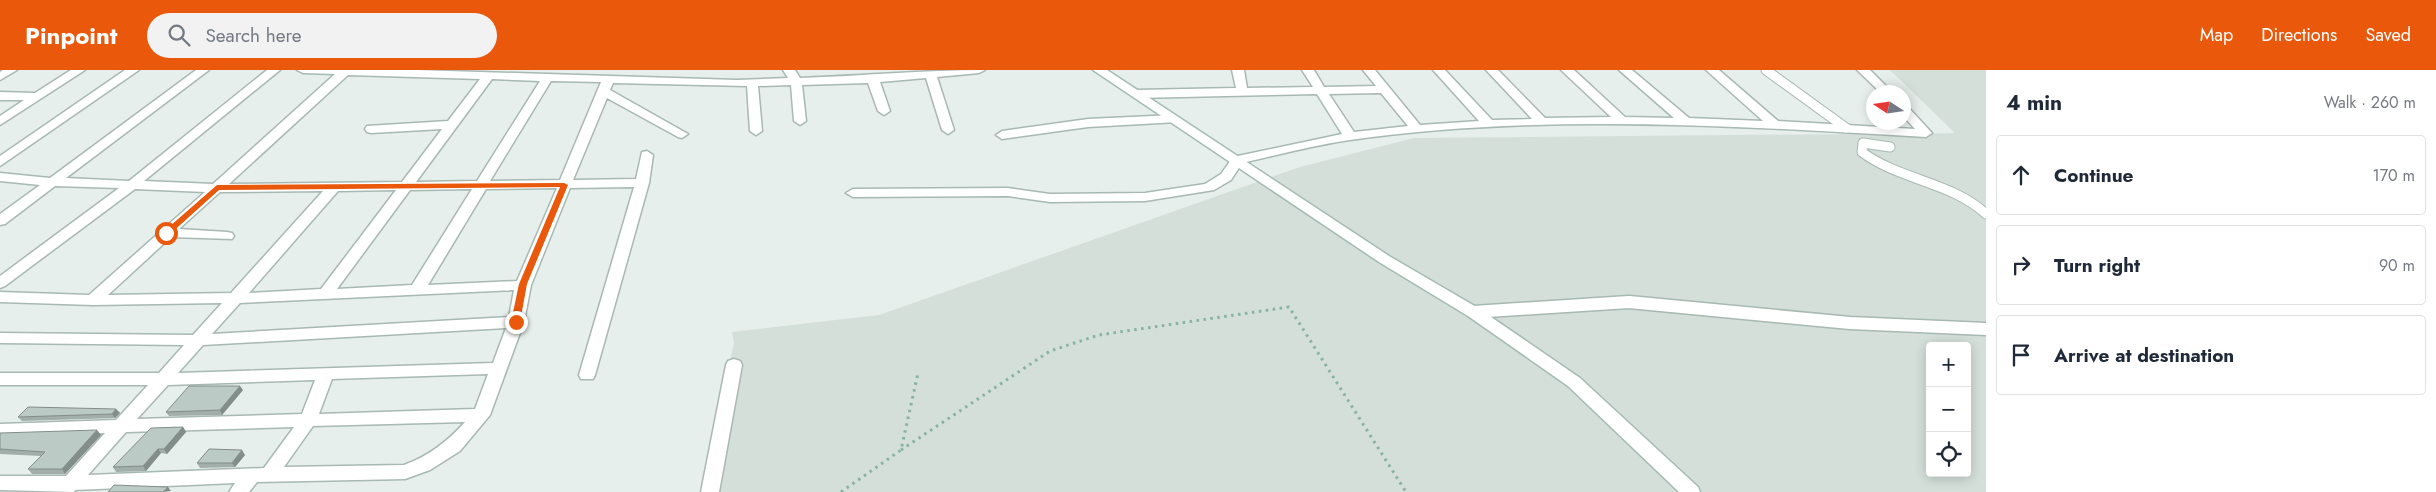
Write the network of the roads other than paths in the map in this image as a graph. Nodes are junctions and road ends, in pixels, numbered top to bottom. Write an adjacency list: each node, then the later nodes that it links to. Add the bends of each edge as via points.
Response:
1 (11, 70): 25 (street)
2 (78, 70): 37 (street)
3 (133, 70): 62 (street)
4 (203, 70): 64 (street)
5 (274, 70): 66 (street)
6 (303, 70): 20 (street)
7 (789, 70): 28 (street)
8 (979, 70): 22 (street)
9 (1100, 70): 35 (street)
10 (1238, 70): 34 (street)
11 (1308, 70): 33 (street)
12 (1369, 70): 32 (street)
13 (1439, 70): 47 (street)
14 (1492, 70): 43 (street)
15 (1567, 70): 44 (street)
16 (1625, 70): 45 (street)
17 (1712, 70): 48 (street)
18 (1766, 70): 49 (lane)
19 (1864, 70): 31 (street)
20 (346, 71): 24 (street); 71 (street)
21 (572, 72): 26 (street); 30 (street)
22 (930, 74): 27 (street); 53 (street)
23 (643, 75): 29 (street); 30 (street)
24 (488, 76): 26 (street); 46 (street)
25 (0, 77)
26 (547, 78): 67 (street)
27 (873, 79): 28 (street); 38 (street)
28 (796, 81): 29 (street); 42 (street)
29 (752, 82): 55 (street)
30 (606, 85): 56 (street); 68 (street)
31 (1879, 85)
32 (1385, 89): 33 (street); 51 (street)
33 (1321, 90): 34 (street); 58 (street)
34 (1242, 92): 35 (street)
35 (1136, 94): 40 (street)
36 (0, 96): 37 (street)
37 (37, 98): 41 (street)
38 (884, 111)
39 (1911, 117): 54 (street, via 1926,133)
40 (1174, 119): 57 (street, via 1088,123); 61 (street)
41 (0, 121)
42 (800, 121)
43 (1542, 122): 44 (street); 47 (street)
44 (1623, 122): 45 (street)
45 (1686, 122): 48 (street)
46 (451, 125): 50 (street); 70 (street)
47 (1490, 125): 51 (street)
48 (1778, 126): 49 (street)
49 (1846, 128): 52 (street)
50 (371, 129)
51 (1417, 129): 58 (street)
52 (1866, 129)
53 (948, 130)
54 (1878, 130)
55 (756, 131)
56 (682, 134)
57 (1002, 135)
58 (1350, 136): 61 (street)
59 (1890, 147): 73 (lane, via 1863,143 1862,152 1873,162 1974,203)
60 (647, 154): 65 (street)
61 (1238, 160): 72 (street, via 1226,177 1208,187 1145,196 1050,198 1008,192); 84 (street, via 1384,259)
62 (0, 162)
63 (0, 177): 64 (street)
64 (54, 182): 66 (street); 74 (street)
65 (642, 183): 68 (street); 92 (street)
66 (133, 184): 71 (street); 77 (street)
67 (482, 184): 68 (street); 70 (street); 79 (street)
68 (564, 185): 78 (street)
69 (334, 186): 70 (street); 71 (street); 82 (street)
70 (406, 186): 80 (street)
71 (217, 188): 75 (street)
72 (853, 193)
73 (1986, 214)
74 (0, 221)
75 (166, 233): 76 (street); 83 (street)
76 (227, 236)
77 (0, 283)
78 (523, 284): 79 (street); 85 (street)
79 (418, 288): 80 (street)
80 (326, 293): 82 (street)
81 (0, 297): 83 (street)
82 (234, 298): 83 (street); 88 (street)
83 (93, 300)
84 (1473, 312): 86 (lane, via 1629,302 1677,304 1850,323); 104 (street, via 1574,382)
85 (516, 322): 88 (street); 90 (street)
86 (1986, 329)
87 (0, 338): 88 (street)
88 (196, 340): 94 (street)
89 (734, 365): 103 (street)
90 (498, 368): 91 (street); 95 (street)
91 (326, 373): 94 (street); 96 (street)
92 (587, 375)
93 (0, 379): 94 (street)
94 (162, 380): 97 (street)
95 (481, 415): 96 (street); 99 (street, via 454,446 424,465 405,472)
96 (308, 421): 97 (street); 99 (street)
97 (118, 428): 98 (street); 101 (street)
98 (0, 430)
99 (260, 475): 101 (street); 102 (street)
100 (0, 482): 101 (street)
101 (67, 488)
102 (238, 492)
103 (710, 492)
104 (1691, 492)

